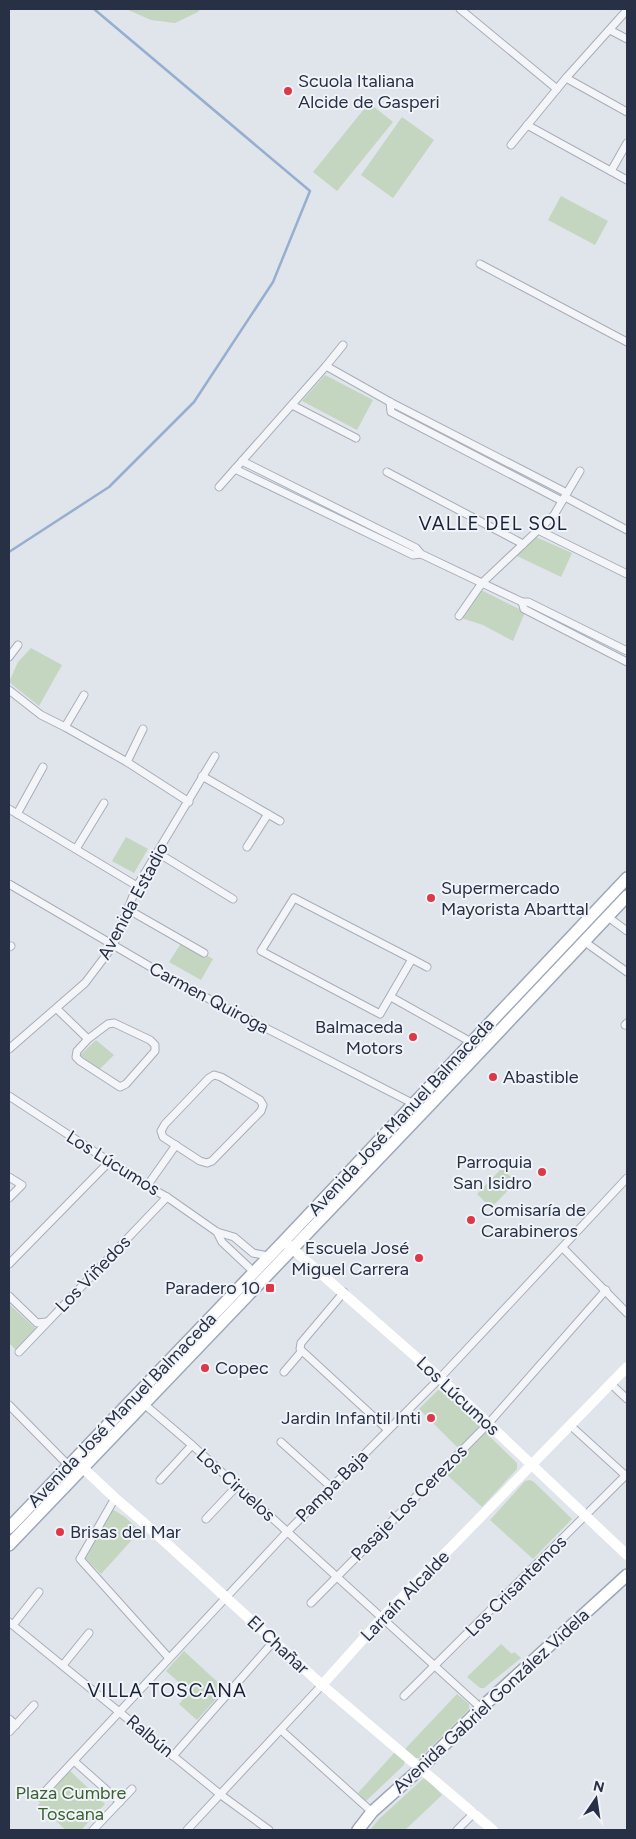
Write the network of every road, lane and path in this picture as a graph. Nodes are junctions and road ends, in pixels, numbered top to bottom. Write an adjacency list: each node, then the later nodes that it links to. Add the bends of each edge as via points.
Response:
1 (460, 9): 6 (street)
2 (627, 10): 3 (street)
3 (610, 30): 4 (street); 5 (street)
4 (627, 39)
5 (566, 78): 6 (street); 7 (street)
6 (557, 89): 8 (street)
7 (627, 112)
8 (527, 125): 10 (street); 11 (street)
9 (627, 143): 11 (street)
10 (510, 145)
11 (611, 171): 12 (street)
12 (627, 180)
13 (480, 264): 14 (street)
14 (627, 342)
15 (343, 345): 16 (street)
16 (326, 366): 17 (street); 18 (street)
17 (390, 402): 20 (street); 21 (street, via 391,412)
18 (292, 405): 19 (street); 22 (street)
19 (356, 438)
20 (474, 445): 21 (street); 28 (street)
21 (470, 453): 28 (street)
22 (242, 462): 23 (street); 27 (street)
23 (235, 469): 26 (street); 29 (street)
24 (580, 471): 28 (street)
25 (387, 472): 34 (street)
26 (219, 487)
27 (302, 492): 29 (street); 30 (street)
28 (565, 497): 32 (street, via 554,515); 33 (street)
29 (298, 499): 31 (street)
30 (361, 521): 31 (street); 35 (street, via 416,548)
31 (357, 528): 35 (street, via 413,556)
32 (538, 530): 34 (street); 36 (street)
33 (627, 530)
34 (523, 544): 37 (street)
35 (421, 554): 37 (street)
36 (627, 574)
37 (482, 583): 38 (street); 39 (street)
38 (522, 602): 40 (street); 41 (street, via 524,609)
39 (459, 616)
40 (584, 630): 41 (street); 43 (street)
41 (580, 638): 45 (street)
42 (18, 645): 44 (street)
43 (627, 651)
44 (9, 657)
45 (627, 662)
46 (9, 690): 48 (street, via 36,712)
47 (84, 695): 48 (street)
48 (65, 727): 51 (street)
49 (143, 729): 51 (street)
50 (215, 756): 53 (street, Avenida Estadio)
51 (127, 762): 54 (street)
52 (43, 768): 57 (street)
53 (202, 776): 54 (street, Avenida Estadio); 58 (street)
54 (189, 802): 62 (street, Avenida Estadio)
55 (104, 803): 61 (street)
56 (9, 809): 57 (street)
57 (17, 814): 61 (street)
58 (268, 814): 59 (street); 60 (street)
59 (280, 821)
60 (247, 847)
61 (76, 849): 65 (street)
62 (158, 853): 65 (street, Avenida Estadio); 67 (street)
63 (627, 878): 80 (main road, Avenida José Manuel Balmaceda)
64 (9, 884): 72 (street, Carmen Quiroga)
65 (137, 886): 68 (street, Avenida Estadio)
66 (627, 896): 69 (main road, Avenida José Manuel Balmaceda)
67 (233, 899)
68 (129, 910): 72 (street, Avenida Estadio); 73 (street)
69 (608, 918): 70 (street); 71 (main road, Avenida José Manuel Balmaceda)
70 (627, 931)
71 (586, 942): 76 (street); 92 (main road, Avenida José Manuel Balmaceda)
72 (113, 946): 78 (street, Avenida Estadio, via 85,983); 83 (street, Carmen Quiroga, via 178,983)
73 (204, 953)
74 (412, 959): 75 (street); 77 (street); 77 (street, via 294,898 261,951 380,1014)
75 (427, 967)
76 (627, 972)
77 (391, 998): 80 (street)
78 (57, 1009): 79 (street); 81 (street, Avenida Estadio)
79 (88, 1039): 79 (street, via 76,1057 120,1087 155,1051 150,1040 114,1022)
80 (471, 1042): 83 (main road, Avenida José Manuel Balmaceda)
81 (9, 1049)
82 (9, 1096): 85 (street, Los Lúcumos)
83 (414, 1104): 92 (main road, Avenida José Manuel Balmaceda)
84 (176, 1145): 84 (street, via 200,1161 212,1161 261,1111 263,1104 221,1076 214,1075 161,1131 163,1137); 88 (street)
85 (110, 1161): 88 (street, Los Lúcumos); 95 (street)
86 (9, 1176): 90 (street, via 22,1185)
87 (627, 1178): 93 (street, Pampa Baja)
88 (147, 1186): 89 (street, Los Lúcumos)
89 (167, 1197): 91 (street, Los Lúcumos); 102 (street, Los Viñedos)
90 (9, 1198)
91 (217, 1232): 94 (street, Los Lúcumos, via 234,1237 253,1253); 96 (street, Los Lúcumos, via 222,1242)
92 (288, 1245): 94 (main road, Avenida José Manuel Balmaceda); 97 (main road, Avenida José Manuel Balmaceda); 99 (street, Los Lúcumos)
93 (563, 1248): 98 (street); 107 (street, Pampa Baja)
94 (268, 1256): 96 (main road, Avenida José Manuel Balmaceda)
95 (9, 1264)
96 (253, 1271): 97 (street, Los Lúcumos); 117 (main road, Avenida José Manuel Balmaceda)
97 (263, 1281): 110 (main road, Avenida José Manuel Balmaceda)
98 (606, 1290): 101 (street); 112 (street, Pasaje Los Cerezos)
99 (344, 1292): 104 (street, via 300,1343); 107 (street, Los Lúcumos)
100 (9, 1296): 102 (street, via 38,1323)
101 (627, 1313)
102 (47, 1322): 103 (street, Los Viñedos)
103 (19, 1352)
104 (301, 1352): 106 (street); 114 (street)
105 (627, 1366): 108 (street, Larraín Alcalde)
106 (284, 1372)
107 (440, 1378): 112 (street, Los Lúcumos); 114 (street, Pampa Baja)
108 (611, 1384): 109 (street); 113 (street, Larraín Alcalde)
109 (627, 1399)
110 (144, 1404): 116 (street, Los Ciruelos); 120 (main road, Avenida José Manuel Balmaceda)
111 (9, 1405): 119 (street)
112 (488, 1424): 118 (street, Los Lúcumos); 133 (street, Pasaje Los Cerezos)
113 (571, 1426): 118 (street, Larraín Alcalde); 121 (street)
114 (388, 1430): 124 (street, Pampa Baja)
115 (280, 1442): 124 (street)
116 (192, 1445): 122 (street); 123 (street, Los Ciruelos)
117 (85, 1448): 119 (main road, Avenida José Manuel Balmaceda); 120 (street)
118 (531, 1465): 126 (street, Los Lúcumos); 137 (street, Larraín Alcalde)
119 (69, 1466): 128 (main road, Avenida José Manuel Balmaceda)
120 (82, 1467): 125 (street, El Chañar); 130 (main road, Avenida José Manuel Balmaceda)
121 (626, 1475): 126 (street, Los Crisantemos)
122 (160, 1480)
123 (237, 1486): 127 (street); 129 (street, Los Ciruelos)
124 (331, 1487): 129 (street, Pampa Baja)
125 (115, 1498): 135 (street, El Chañar); 141 (street, via 80,1559)
126 (586, 1517): 131 (street, Los Lúcumos); 143 (street, Los Crisantemos)
127 (206, 1520)
128 (9, 1528)
129 (287, 1532): 133 (street, Los Ciruelos); 135 (street, Pampa Baja)
130 (9, 1545)
131 (627, 1555)
132 (627, 1574): 147 (main road, Avenida Gabriel González Videla)
133 (336, 1576): 136 (street, Pasaje Los Cerezos); 137 (street, Los Ciruelos)
134 (39, 1592): 138 (street)
135 (226, 1597): 140 (street, El Chañar); 141 (street, Pampa Baja)
136 (311, 1603)
137 (382, 1618): 143 (street, Los Ciruelos); 144 (street, Larraín Alcalde)
138 (11, 1623): 142 (street, Ralbún)
139 (89, 1634): 142 (street)
140 (274, 1641): 144 (street, El Chañar); 153 (street)
141 (169, 1658): 148 (street, Pampa Baja)
142 (63, 1665): 148 (street, Ralbún)
143 (434, 1666): 145 (street, Los Crisantemos); 147 (street, Los Ciruelos)
144 (322, 1685): 151 (street, Larraín Alcalde); 155 (street, El Chañar)
145 (404, 1696)
146 (34, 1705): 150 (street)
147 (481, 1708): 155 (main road, Avenida Gabriel González Videla)
148 (120, 1711): 153 (street, Ralbún); 154 (street, Pampa Baja)
149 (9, 1719): 150 (street)
150 (16, 1725): 152 (street)
151 (281, 1730): 157 (street, Larraín Alcalde); 160 (street)
152 (9, 1732)
153 (173, 1756): 157 (street, Ralbún)
154 (74, 1761): 158 (street, Pampa Baja); 159 (street)
155 (420, 1768): 160 (main road, Avenida Gabriel González Videla); 161 (street, El Chañar)
156 (132, 1790): 159 (street)
157 (221, 1794): 163 (street, Larraín Alcalde); 164 (street, Ralbún)
158 (40, 1797)
159 (120, 1802): 162 (street)
160 (372, 1812): 165 (main road, Avenida Gabriel González Videla)
161 (474, 1813): 166 (street); 167 (street, El Chañar)
162 (94, 1830)
163 (187, 1830)
164 (269, 1830)
165 (358, 1830)
166 (457, 1830)
167 (493, 1830)

